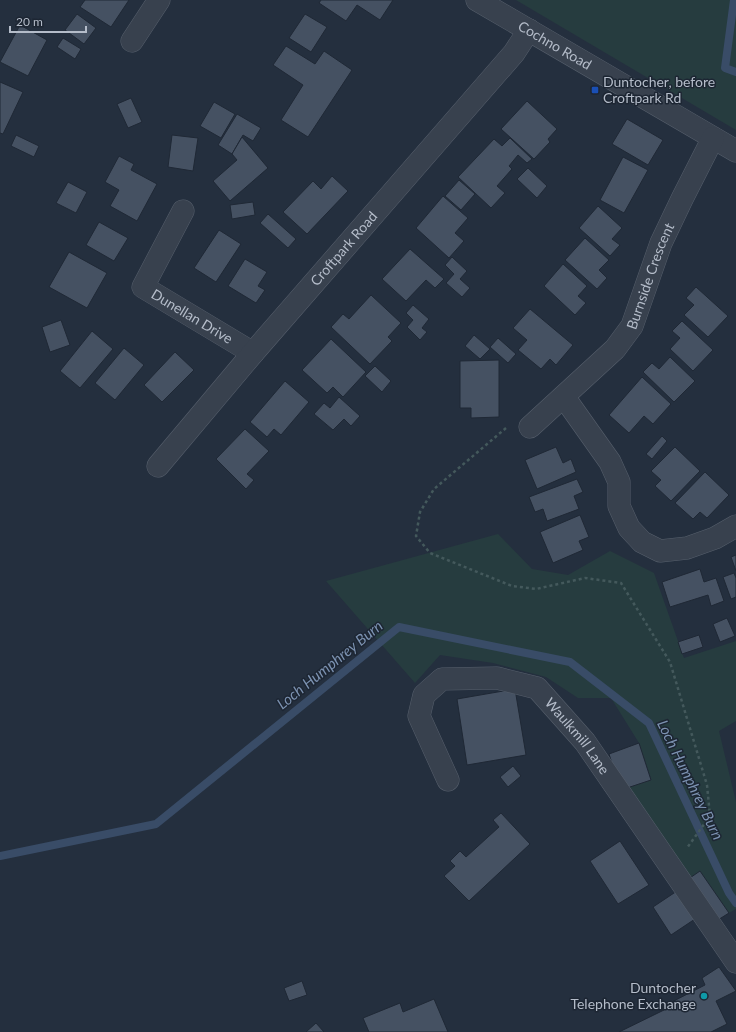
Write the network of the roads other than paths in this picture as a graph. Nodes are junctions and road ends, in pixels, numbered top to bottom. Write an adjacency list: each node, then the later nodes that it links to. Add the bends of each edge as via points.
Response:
1 (159, 0): 4 (street)
2 (477, 0): 3 (street, Cochno Road)
3 (529, 30): 5 (street, Cochno Road); 8 (street, Croftpark Road, via 514,53)
4 (132, 41)
5 (713, 138): 6 (street, Cochno Road); 9 (street, Burnside Crescent, via 661,243 632,326 615,349)
6 (736, 151)
7 (183, 211): 8 (street, Dunellan Drive, via 143,287)
8 (253, 353): 11 (street, Croftpark Road)
9 (564, 397): 10 (street, Burnside Crescent); 12 (street, via 610,462 619,482 619,506 629,528 642,542 660,551 687,548 715,538)
10 (530, 427)
11 (158, 466)
12 (736, 526)
13 (448, 780): 14 (street, Waulkmill Lane, via 419,716 424,695 442,679 496,678 537,688 585,742)
14 (736, 962)

